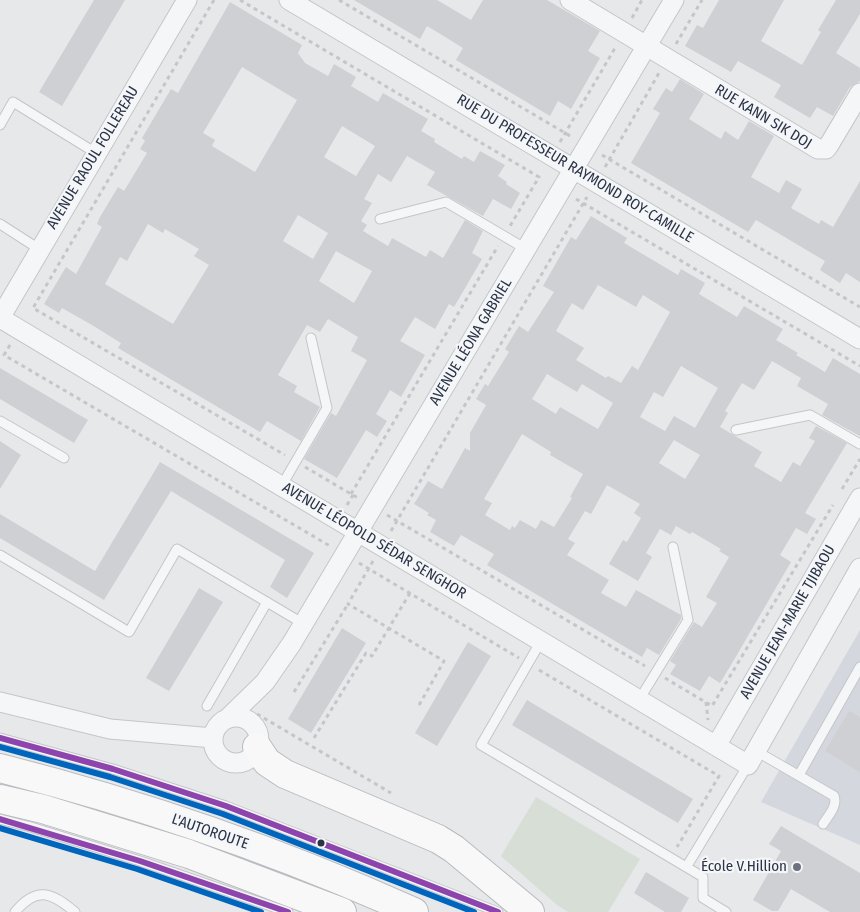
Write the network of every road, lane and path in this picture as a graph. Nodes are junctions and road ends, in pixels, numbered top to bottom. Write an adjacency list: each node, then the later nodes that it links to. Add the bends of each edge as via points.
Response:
1 (187, 0): 19 (street, AVENUE RAOUL FOLLEREAU)
2 (214, 0): 40 (path, via 33,308)
3 (289, 0): 21 (street, RUE DU PROFESSEUR RAYMOND ROY-CAMILLE)
4 (339, 0): 16 (path)
5 (570, 0): 11 (street)
6 (642, 0): 9 (path)
7 (674, 0): 11 (street, AVENUE LÉONA GABRIEL)
8 (702, 0): 12 (path)
9 (630, 22)
10 (619, 40): 16 (path)
11 (646, 46): 14 (street, RUE KANN SIK DOJ, via 818,150 829,145); 21 (street, AVENUE LÉONA GABRIEL)
12 (675, 46)
13 (664, 65): 20 (path)
14 (860, 93)
15 (0, 125): 19 (lane, via 14,102)
16 (565, 133): 17 (path)
17 (579, 141)
18 (595, 151): 20 (path)
19 (96, 153): 27 (street, AVENUE RAOUL FOLLEREAU)
20 (609, 159): 29 (path)
21 (573, 168): 28 (street, AVENUE LÉONA GABRIEL); 32 (street, RUE DU PROFESSEUR RAYMOND ROY-CAMILLE)
22 (570, 196): 24 (path)
23 (588, 196): 24 (path)
24 (583, 203): 34 (path); 49 (path)
25 (380, 219): 28 (lane, via 446,202)
26 (0, 224): 27 (lane)
27 (39, 249): 30 (street, AVENUE RAOUL FOLLEREAU)
28 (526, 249): 50 (street, AVENUE LÉONA GABRIEL)
29 (860, 307)
30 (0, 318): 41 (street, AVENUE LÉOPOLD SÉDAR SENGHOR)
31 (311, 338): 40 (lane, via 327,408)
32 (860, 339)
33 (5, 341): 53 (path, via 11,345 4,355)
34 (860, 366)
35 (0, 421): 38 (lane)
36 (736, 430): 37 (lane, via 810,415)
37 (860, 444)
38 (64, 458)
39 (860, 459): 42 (path)
40 (296, 462): 41 (lane); 43 (path)
41 (282, 485): 50 (street, AVENUE LÉOPOLD SÉDAR SENGHOR)
42 (840, 493)
43 (353, 495): 46 (path); 47 (path)
44 (860, 498): 78 (street, AVENUE JEAN-MARIE TJIBAOU)
45 (835, 502): 69 (path, via 712,706)
46 (365, 503)
47 (344, 510)
48 (382, 512): 49 (path)
49 (397, 521): 51 (path); 64 (path)
50 (359, 531): 59 (street, AVENUE LÉONA GABRIEL); 61 (street, AVENUE LÉOPOLD SÉDAR SENGHOR)
51 (390, 533)
52 (673, 546): 64 (lane, via 688,620)
53 (332, 547)
54 (0, 555): 57 (lane, via 129,632 177,550)
55 (860, 568): 79 (street)
56 (410, 593): 58 (path, via 369,569); 60 (path); 62 (path)
57 (267, 602): 59 (lane); 70 (lane)
58 (348, 604): 60 (path); 66 (path)
59 (304, 624): 65 (street, AVENUE LÉONA GABRIEL)
60 (389, 628): 71 (path, via 444,660); 77 (path, via 372,656 366,653)
61 (541, 641): 62 (lane); 67 (street, AVENUE LÉOPOLD SÉDAR SENGHOR)
62 (529, 664): 85 (path, via 719,776); 86 (lane, via 481,745)
63 (860, 667): 81 (lane)
64 (656, 673): 67 (lane); 69 (path)
65 (265, 682): 72 (street, AVENUE LÉONA GABRIEL); 74 (street, AVENUE LÉONA GABRIEL)
66 (294, 692)
67 (640, 700): 78 (street, AVENUE LÉOPOLD SÉDAR SENGHOR)
68 (0, 702): 76 (street, via 110,729)
69 (706, 702): 73 (path)
70 (207, 706)
71 (418, 707)
72 (228, 718): 74 (street, via 244,718); 76 (street, via 218,726)
73 (709, 725)
74 (254, 735): 76 (street, via 249,758 242,762 222,758); 95 (highway, via 267,762 284,774 438,839 454,848)
75 (0, 738): 94 (lane, via 113,769 226,806)
76 (213, 738)
77 (314, 738)
78 (716, 746): 79 (street, AVENUE LÉOPOLD SÉDAR SENGHOR)
79 (752, 758): 81 (lane); 86 (lane)
80 (0, 768): 87 (highway, L'AUTOROUTE, via 77,788 216,832)
81 (799, 775): 84 (lane, via 836,800)
82 (0, 799): 91 (highway, L'AUTOROUTE, via 189,854)
83 (0, 819): 90 (lane, via 140,861)
84 (823, 824)
85 (677, 848)
86 (687, 866): 96 (lane, via 703,877 703,898)
87 (348, 882): 92 (highway, L'AUTOROUTE); 93 (highway)
88 (15, 912): 89 (lane, via 24,901 43,895 54,897)
89 (75, 912)
90 (288, 912)
91 (342, 912)
92 (414, 912)
93 (428, 912)
94 (498, 912)
95 (530, 912)
96 (726, 912)

